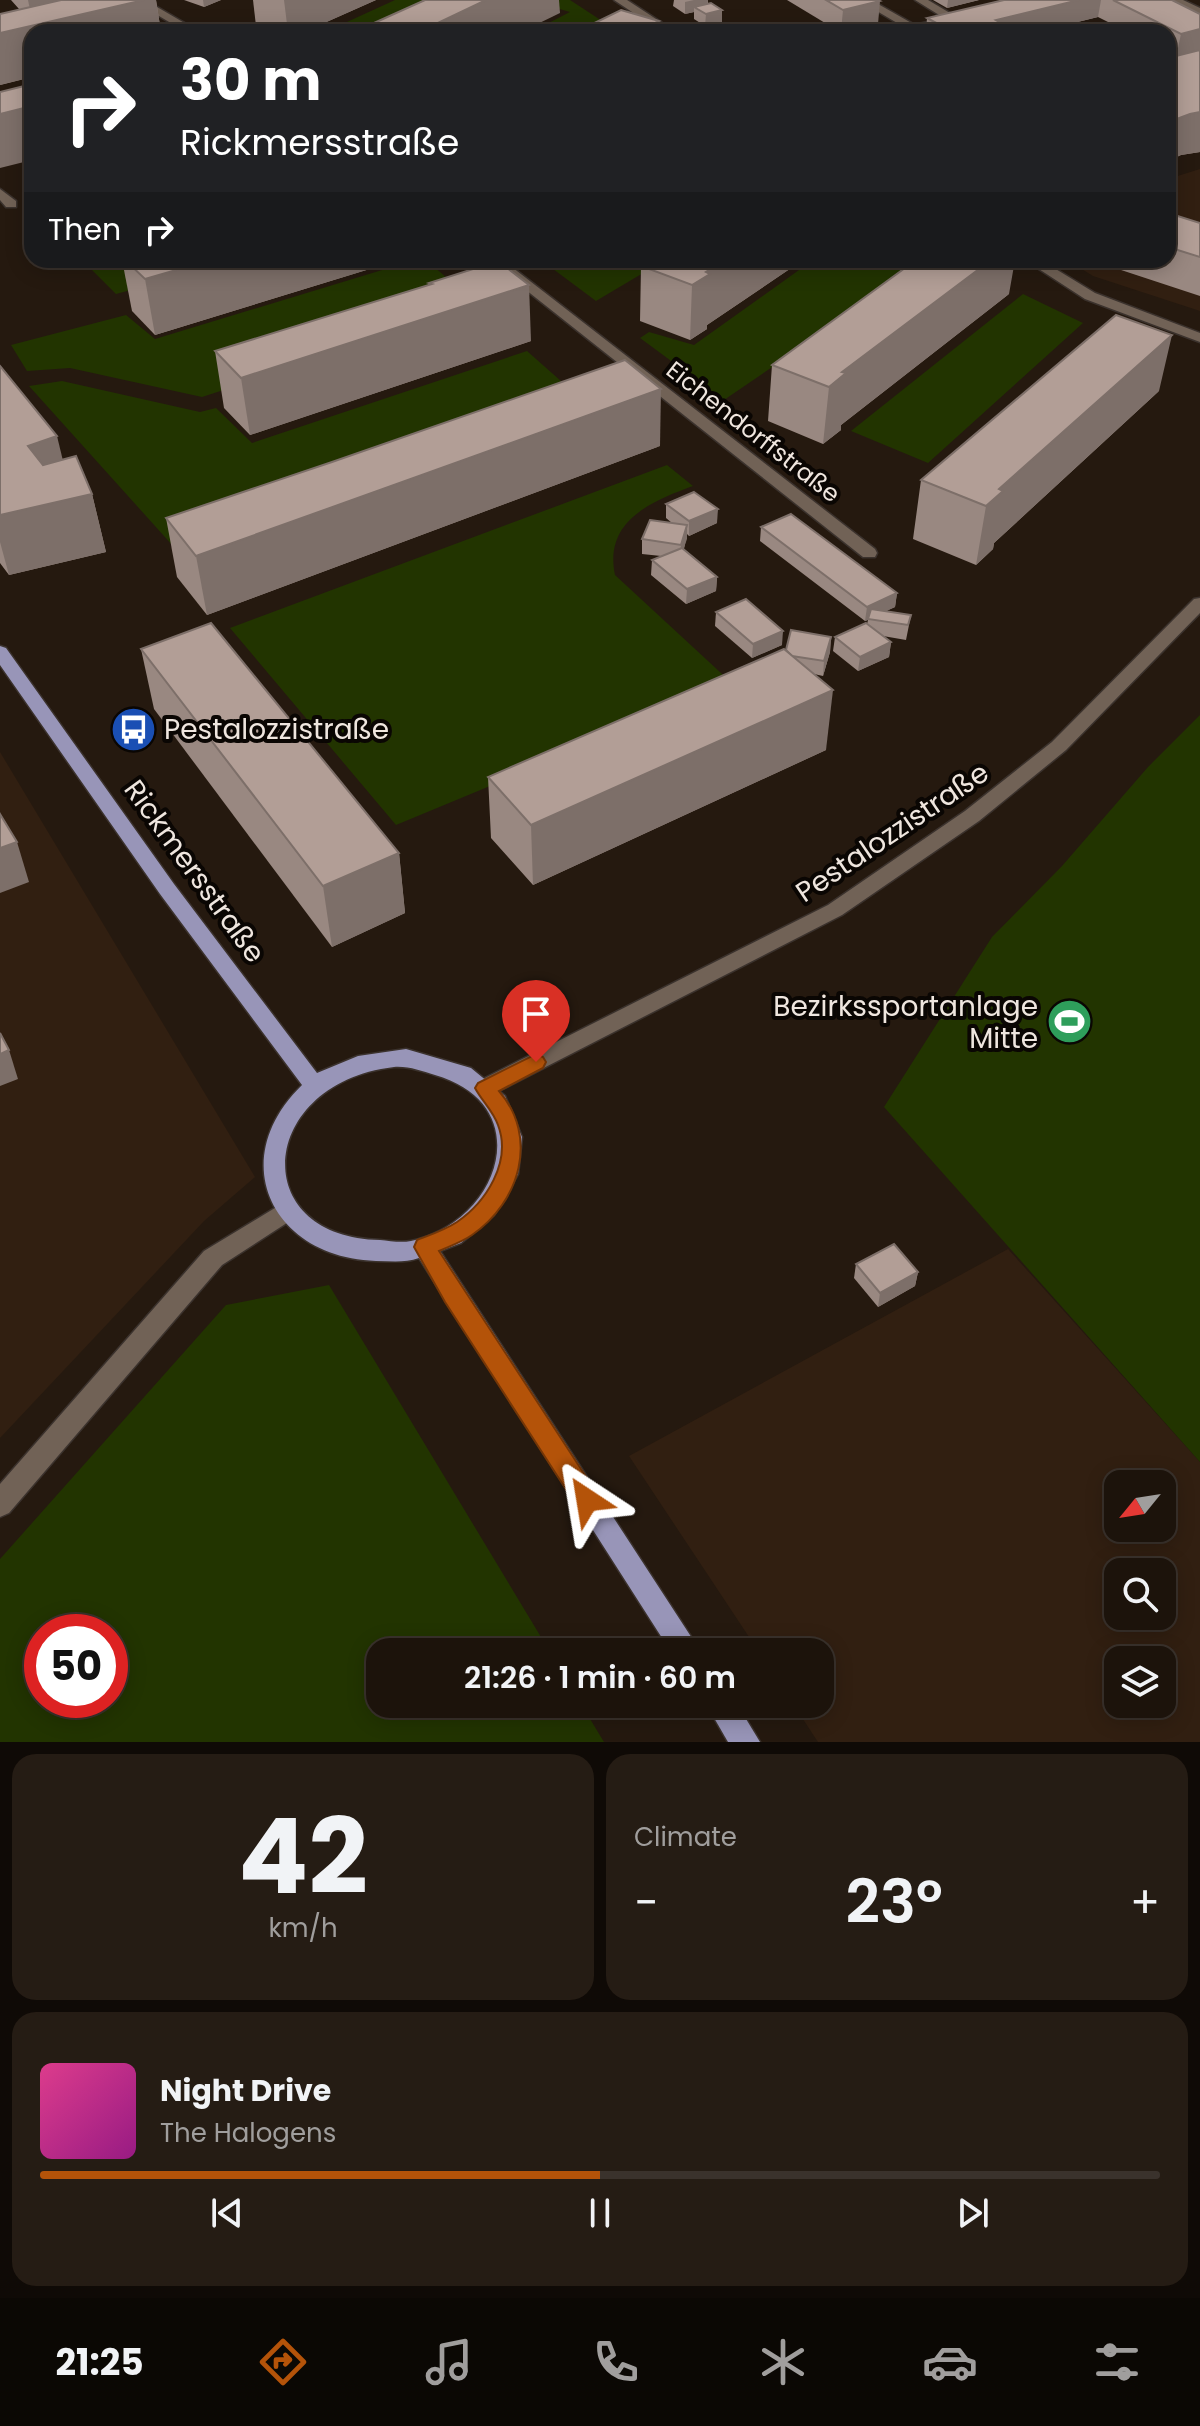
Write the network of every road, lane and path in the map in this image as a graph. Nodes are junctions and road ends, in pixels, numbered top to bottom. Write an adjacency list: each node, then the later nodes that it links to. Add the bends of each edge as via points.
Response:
1 (137, 0): 9 (street)
2 (619, 0): 10 (street)
3 (863, 0): 11 (street)
4 (920, 0): 8 (street)
5 (1174, 0): 6 (street)
6 (1200, 12)
7 (969, 15): 8 (street)
8 (954, 19): 12 (street)
9 (180, 24)
10 (657, 24)
11 (906, 24)
12 (931, 24)
13 (0, 193): 14 (street)
14 (11, 204)
15 (505, 268): 18 (street, Eichendorffstraße)
16 (1045, 268): 17 (street, via 1090,296)
17 (1200, 338)
18 (869, 553)
19 (1200, 603): 22 (street, Pestalozzistraße, via 1059,746 972,816 835,910)
20 (0, 652): 21 (main road, Rickmersstraße)
21 (315, 1086): 22 (main road, via 351,1067 406,1058 442,1064); 23 (main road, via 282,1123 274,1145 271,1168)
22 (485, 1088): 24 (main road, via 510,1129 507,1176 477,1219)
23 (288, 1210): 24 (main road, via 310,1232 356,1250 390,1253); 25 (street, via 213,1258)
24 (425, 1247): 26 (main road)
25 (0, 1504)
26 (678, 1638)
27 (729, 1718): 28 (main road)
28 (745, 1742)

